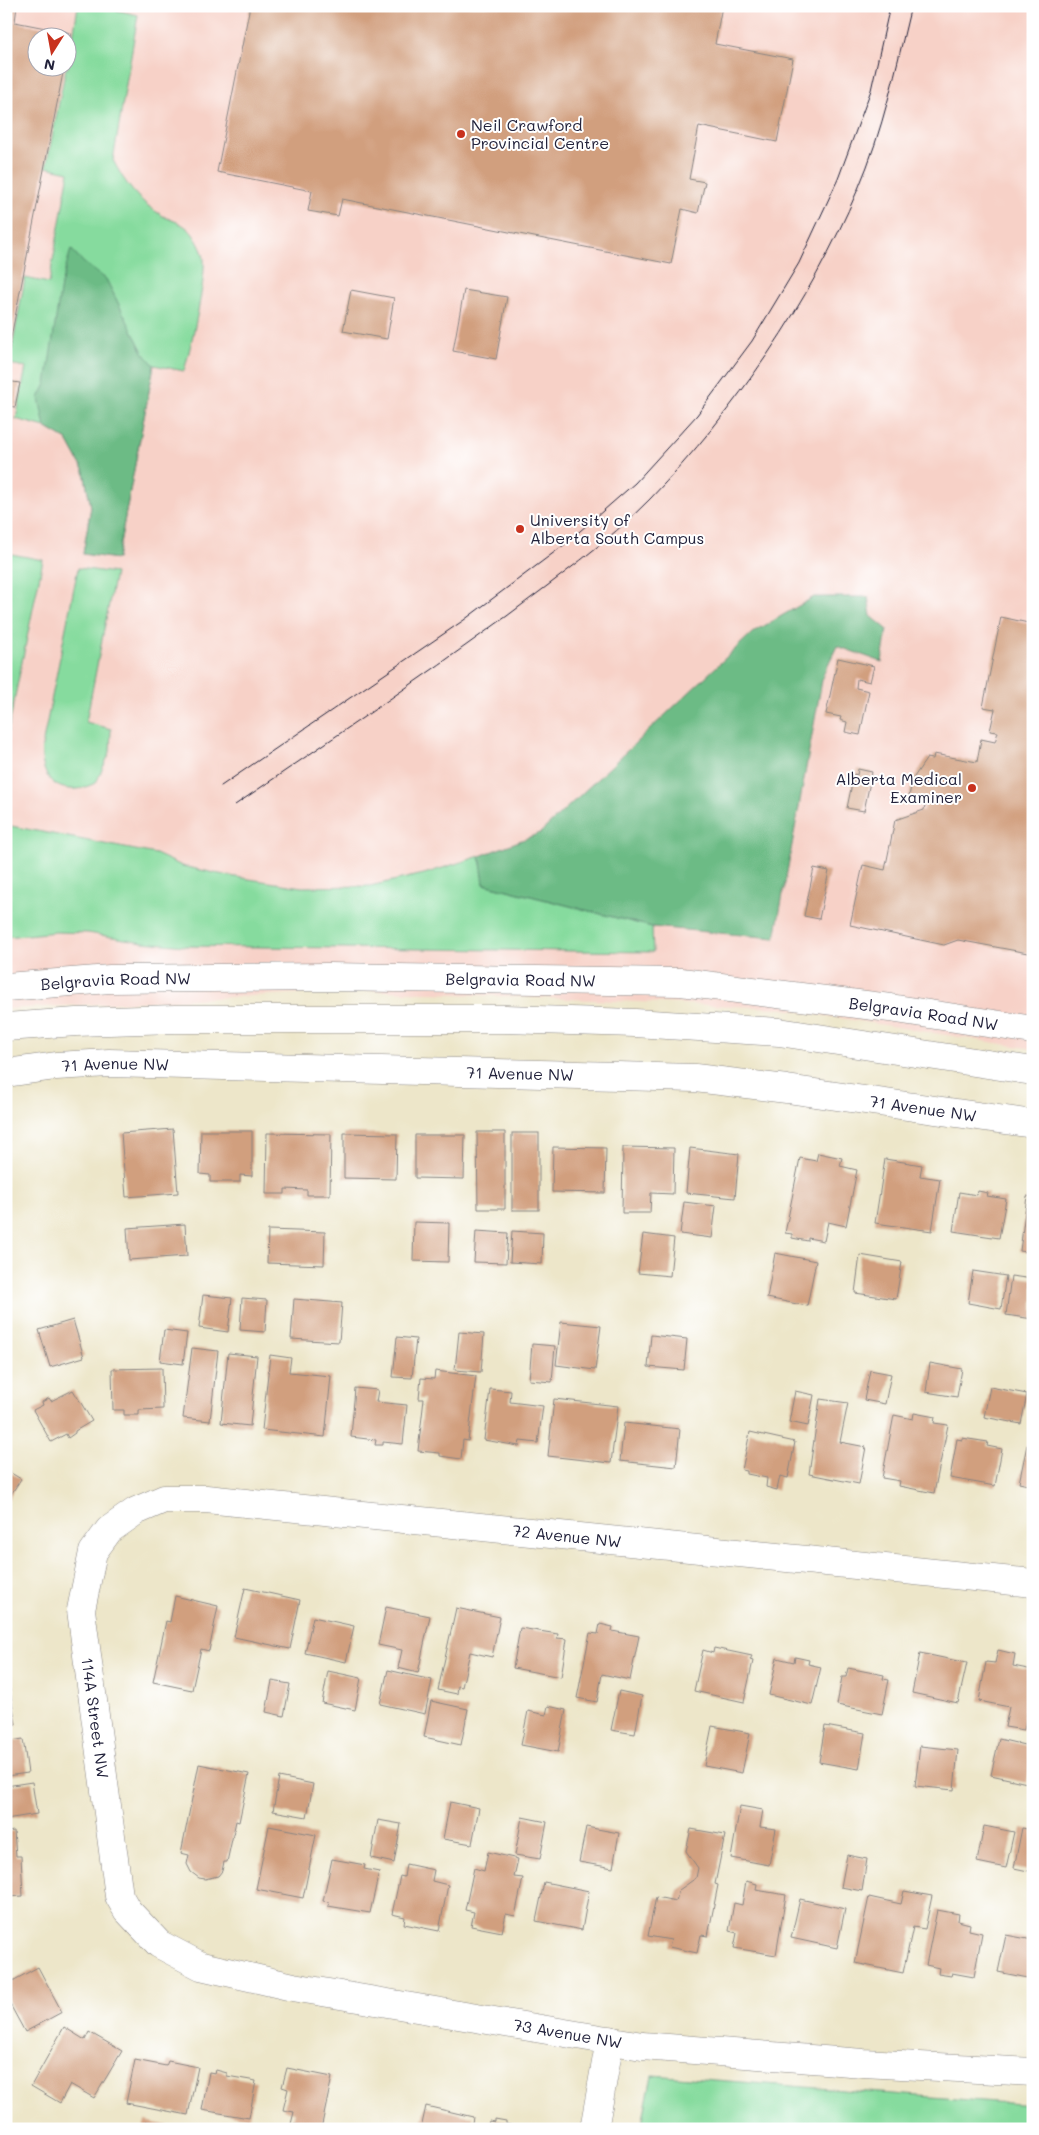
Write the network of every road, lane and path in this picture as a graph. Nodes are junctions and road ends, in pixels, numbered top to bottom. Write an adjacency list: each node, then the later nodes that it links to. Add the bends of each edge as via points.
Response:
1 (6, 987): 3 (street, Belgravia Road NW, via 130,979 681,982)
2 (6, 1027): 4 (street, via 175,1019 505,1019 635,1023 779,1032)
3 (1033, 1030)
4 (1033, 1071)
5 (6, 1073): 6 (street, 71 Avenue NW, via 109,1063 695,1078)
6 (1033, 1124)
7 (108, 1530): 8 (street, 72 Avenue NW, via 136,1511 164,1499 206,1500); 9 (street, 114A Street NW, via 93,1552 81,1610 119,1896)
8 (1033, 1583)
9 (127, 1910): 10 (street, 73 Avenue NW, via 158,1944 200,1966 293,1987)
10 (610, 2040): 11 (street, 73 Avenue NW, via 642,2046 863,2063); 12 (street)
11 (1033, 2072)
12 (594, 2129)

